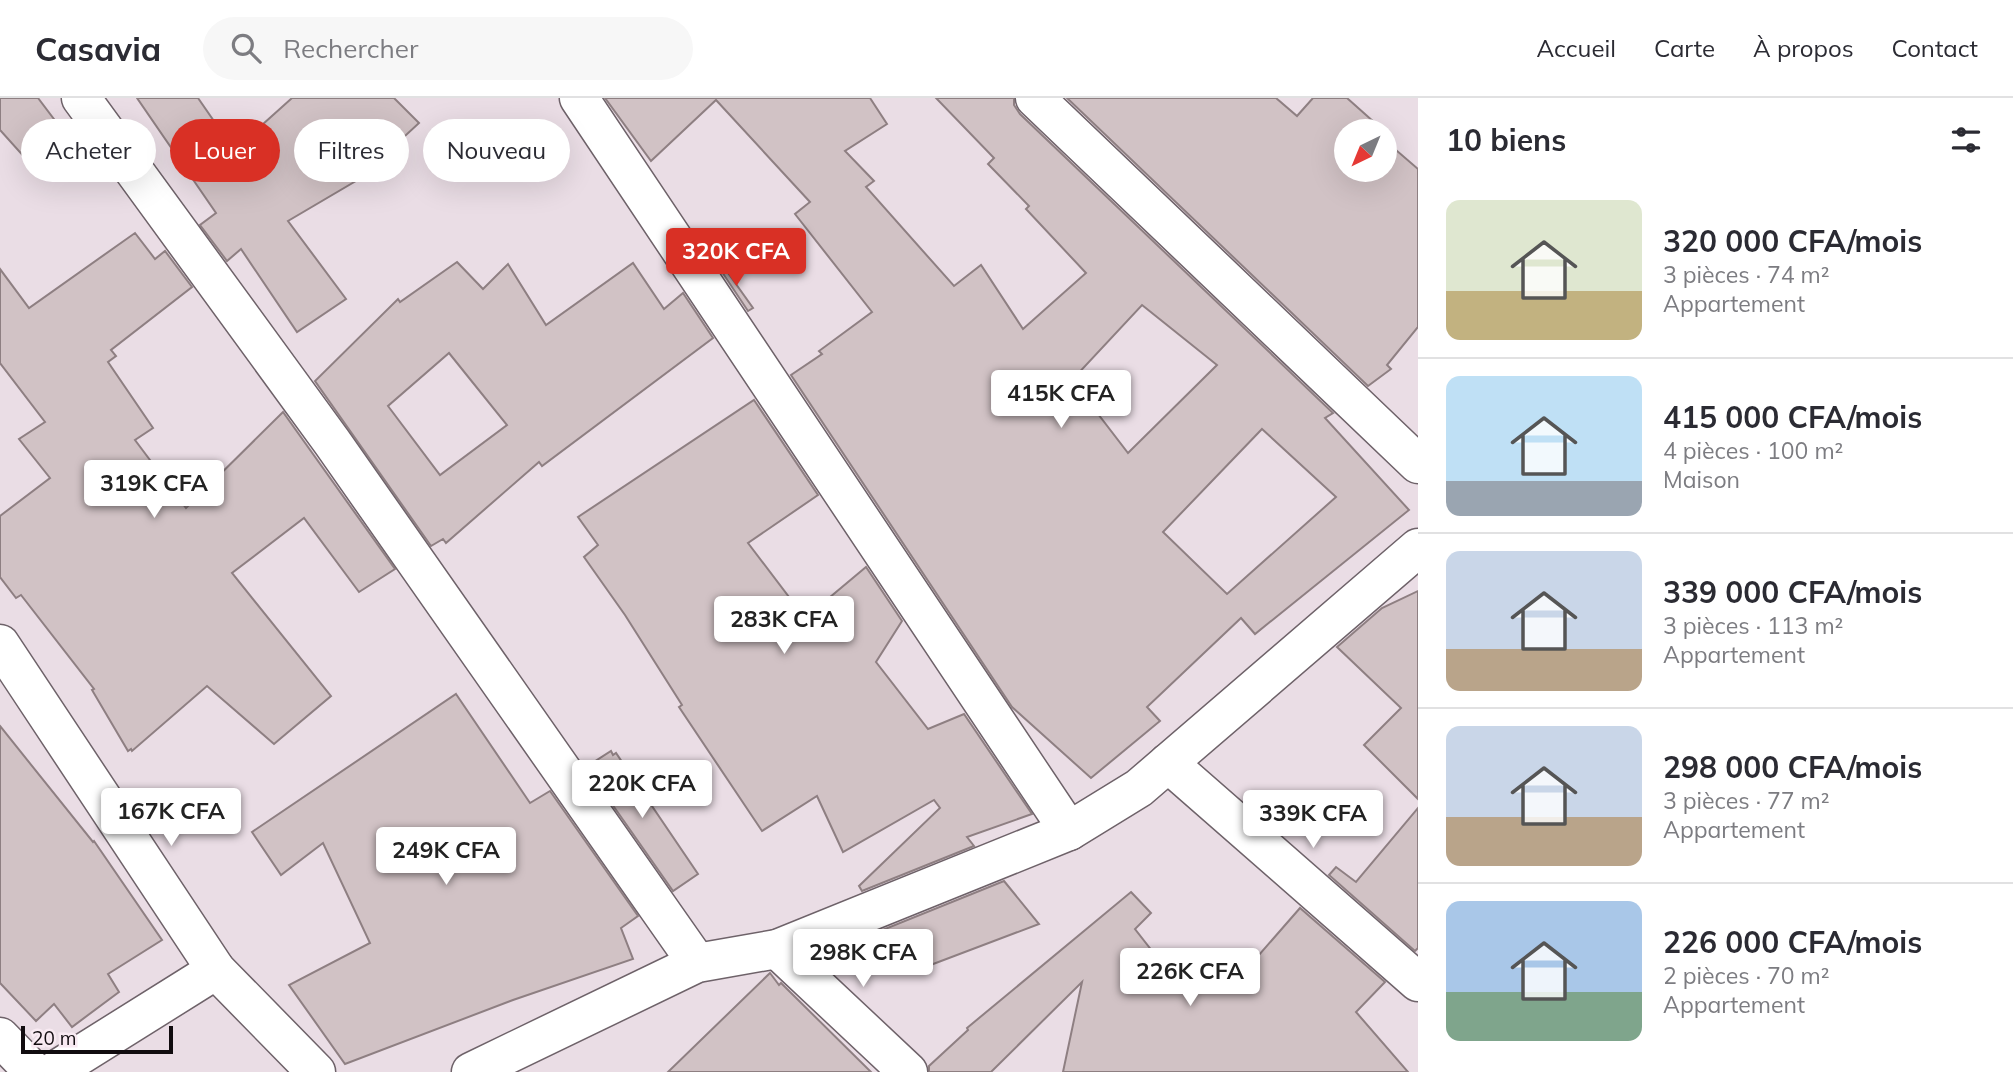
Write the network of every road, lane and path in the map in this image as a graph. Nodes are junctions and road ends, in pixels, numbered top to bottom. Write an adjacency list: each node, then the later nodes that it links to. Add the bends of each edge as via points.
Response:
1 (81, 98): 10 (street, via 332,442)
2 (579, 98): 8 (street)
3 (1035, 98): 4 (street)
4 (1418, 464)
5 (1418, 548): 7 (street)
6 (0, 645): 11 (street)
7 (1168, 763): 8 (street, via 1139,788); 12 (street)
8 (1069, 831): 9 (street)
9 (777, 949): 10 (street); 18 (street)
10 (697, 963): 17 (street)
11 (216, 970): 15 (street); 16 (street)
12 (1418, 982)
13 (0, 1037): 14 (street)
14 (34, 1072)
15 (53, 1072)
16 (316, 1072)
17 (471, 1072)
18 (908, 1072)

